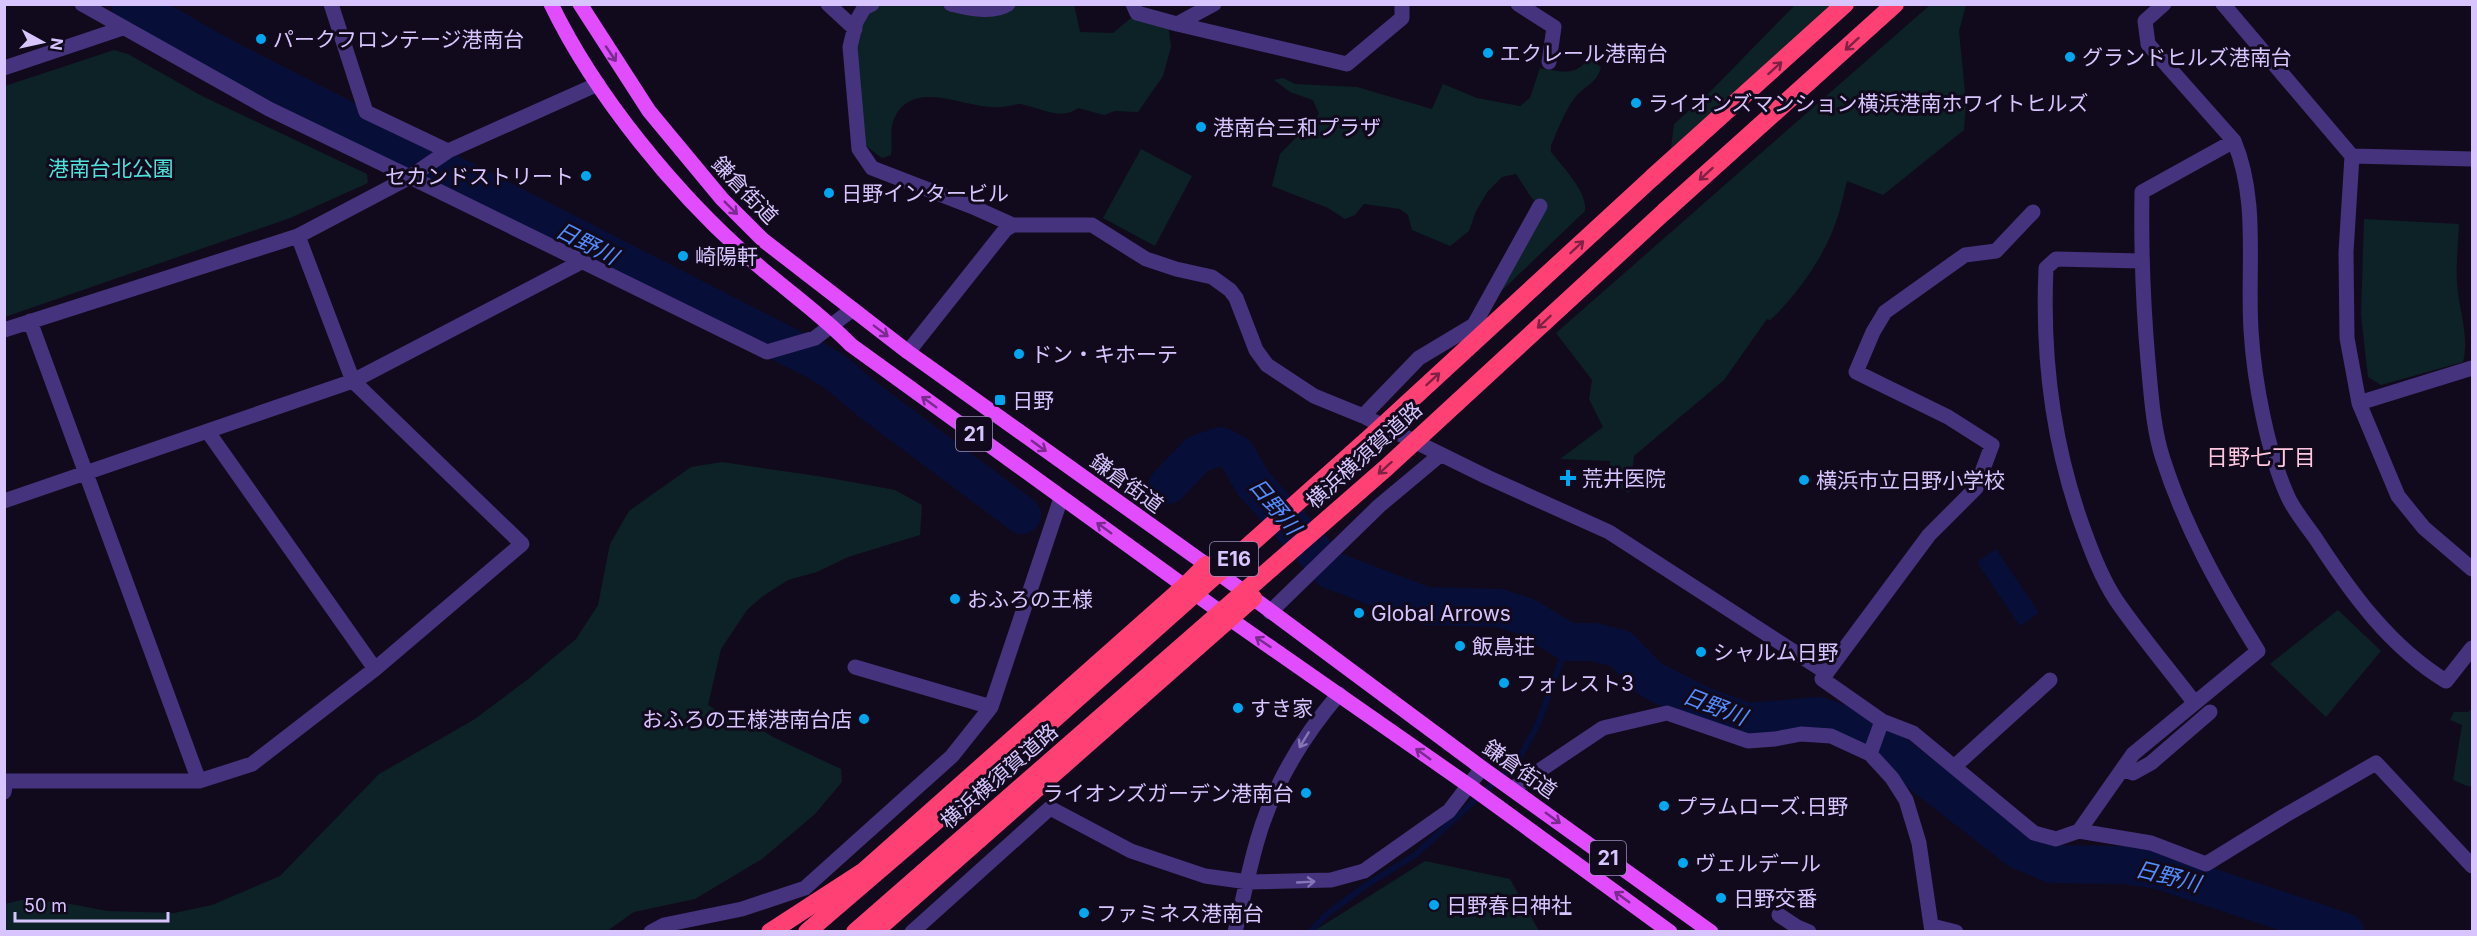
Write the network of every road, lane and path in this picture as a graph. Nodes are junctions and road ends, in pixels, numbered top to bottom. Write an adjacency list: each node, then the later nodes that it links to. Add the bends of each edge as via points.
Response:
1 (82, 4): 18 (street)
2 (331, 4): 24 (street, via 366,112)
3 (551, 4): 22 (main road, 鎌倉街道 / 21)
4 (580, 4): 34 (main road, 鎌倉街道 / 21, one-way to 34, via 649,111 722,199 763,240)
5 (828, 4): 19 (street)
6 (872, 4): 19 (street, via 864,8)
7 (951, 4): 8 (street, via 974,9 1002,8)
8 (1008, 4)
9 (1133, 4): 17 (street, via 1137,13)
10 (1214, 4): 17 (street)
11 (1402, 4): 17 (street, via 1402,18 1347,64)
12 (1518, 4): 20 (street, via 1554,27)
13 (1845, 4): 74 (highway, 横浜横須賀道路 / E16, one-way to 13, bridge, via 1033,738 1375,433)
14 (1895, 4): 82 (highway, 横浜横須賀道路 / E16, one-way to 82, bridge, via 1387,466)
15 (2164, 4): 23 (street, via 2145,21 2148,44)
16 (2223, 4): 25 (street)
17 (1177, 24)
18 (123, 28): 21 (street); 27 (street, via 269,109)
19 (855, 29): 30 (street, via 850,47 859,149 872,168)
20 (1549, 62)
21 (4, 68)
22 (598, 84): 24 (street); 36 (main road, 鎌倉街道 / 21, via 670,178 753,261)
23 (2234, 141): 33 (street, via 2142,192); 54 (street, via 2249,200 2251,331 2265,428 2289,498 2344,581 2386,634 2432,673 2446,681)
24 (447, 152): 27 (street)
25 (2352, 156): 26 (street); 41 (street, via 2346,252 2347,338)
26 (2472, 159)
27 (410, 177): 31 (street); 32 (street)
28 (1540, 206): 42 (street, via 1474,325 1419,358)
29 (2033, 212): 57 (street, via 1996,251 1965,255 1885,312 1873,332 1856,372 1948,417 1992,445 1976,488 1929,536)
30 (1013, 225): 38 (street); 42 (street, via 1092,225 1146,259 1212,277 1236,298 1256,350 1267,365 1314,396)
31 (298, 236): 35 (street); 40 (street)
32 (583, 261): 36 (street, via 767,352 813,339); 40 (street)
33 (2141, 261): 60 (street, via 2151,395 2162,457 2217,583 2258,651); 60 (street, via 2056,259 2046,268 2047,366 2056,437 2092,550 2115,598)
34 (853, 309): 36 (street); 38 (main road, 鎌倉街道 / 21, one-way to 38)
35 (30, 321): 37 (street); 45 (street)
36 (831, 325): 46 (main road, 鎌倉街道 / 21, one-way to 36, via 850,345)
37 (4, 330)
38 (908, 352): 48 (main road, 鎌倉街道 / 21, one-way to 48)
39 (2472, 368): 41 (street)
40 (353, 381): 43 (street); 56 (street, via 522,543)
41 (2359, 403): 49 (street, via 2398,496 2424,528)
42 (1363, 416): 44 (street)
43 (208, 432): 45 (street); 56 (street)
44 (1440, 455): 52 (street, via 1330,551); 57 (street, via 1609,532)
45 (85, 474): 47 (street); 68 (street)
46 (1061, 498): 50 (main road, 鎌倉街道 / 21, one-way to 46); 61 (street)
47 (4, 501)
48 (1206, 565): 50 (highway); 51 (main road, 鎌倉街道 / 21)
49 (2472, 569)
50 (1185, 586): 53 (main road, 鎌倉街道 / 21); 79 (highway, via 864,871)
51 (1253, 598): 52 (main road, 鎌倉街道 / 21); 53 (highway)
52 (1270, 612): 67 (main road, 鎌倉街道 / 21)
53 (1230, 619): 59 (main road, 鎌倉街道 / 21, one-way to 53); 83 (highway)
54 (2472, 648)
55 (855, 667): 61 (street)
56 (375, 669): 68 (street, via 252,764)
57 (1827, 673): 63 (street, via 1822,679)
58 (2050, 680): 65 (street)
59 (1339, 694): 70 (main road, 鎌倉街道 / 21, one-way to 59); 75 (street, one-way to 75, via 1310,731 1275,793 1258,837)
60 (2194, 702): 66 (street, via 2133,754)
61 (991, 707): 78 (street, via 952,756 805,888 742,909 664,925)
62 (2210, 712): 66 (street, via 2151,763 2133,773)
63 (1882, 721): 64 (street); 65 (street, via 1912,733)
64 (1870, 754): 71 (street, via 1831,736 1801,734 1748,741 1667,713 1603,728); 77 (street, via 1906,800 1919,843)
65 (1954, 766): 72 (street, via 2034,833 2056,839)
66 (2123, 769): 72 (street)
67 (1483, 770): 70 (street); 71 (main road, 鎌倉街道 / 21)
68 (199, 780): 69 (street)
69 (5, 783)
70 (1469, 786): 75 (street, one-way to 70, via 1331,880 1364,871 1449,811); 86 (main road, 鎌倉街道 / 21, one-way to 70)
71 (1508, 787): 87 (main road, 鎌倉街道 / 21, one-way to 87)
72 (2079, 831): 73 (street, via 2151,843 2206,864 2376,763)
73 (2472, 866)
74 (872, 875): 80 (highway, bridge); 81 (highway, 横浜横須賀道路 / E16, bridge)
75 (1248, 882): 84 (street, via 1205,876 1131,851 1050,808); 85 (street)
76 (1779, 915): 88 (street)
77 (1932, 929): 89 (street)
78 (651, 932)
79 (770, 932)
80 (787, 932)
81 (807, 932)
82 (855, 932)
83 (874, 932)
84 (912, 932)
85 (1235, 932)
86 (1670, 932)
87 (1711, 932)
88 (1809, 932)
89 (1956, 932)

